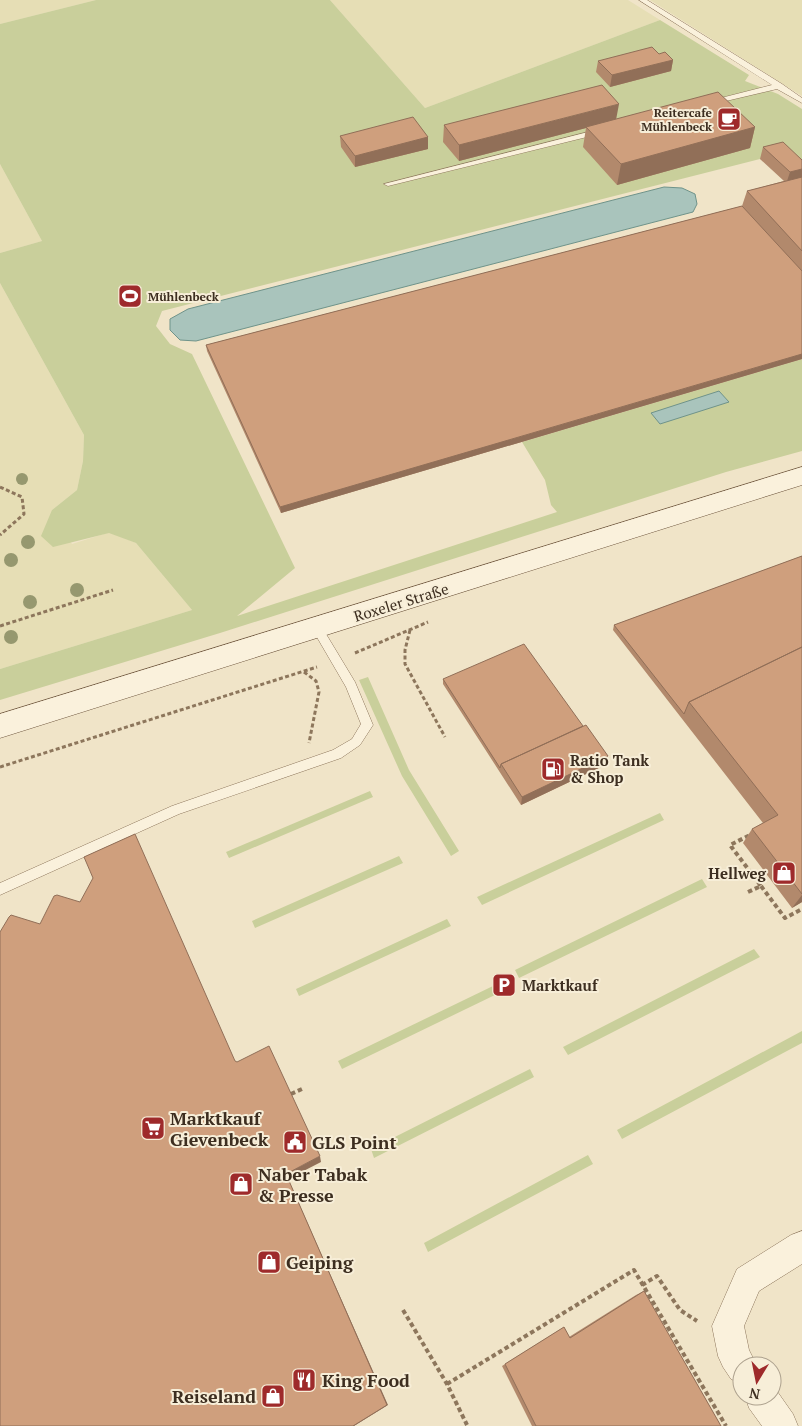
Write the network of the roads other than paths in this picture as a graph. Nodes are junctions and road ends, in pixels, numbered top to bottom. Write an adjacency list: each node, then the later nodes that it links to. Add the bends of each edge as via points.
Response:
1 (642, 0): 2 (lane)
2 (779, 86): 3 (lane); 4 (lane)
3 (802, 101)
4 (702, 105)
5 (607, 129): 6 (lane)
6 (388, 184)
7 (802, 476): 8 (main road, Roxeler Straße)
8 (316, 627): 9 (main road, Roxeler Straße); 10 (lane, via 351,685 367,725 356,742 337,754 176,810)
9 (0, 726)
10 (0, 889)
11 (802, 1246): 12 (street, via 748,1280 728,1326)
12 (734, 1356)
13 (768, 1406): 14 (street)
14 (781, 1426)

